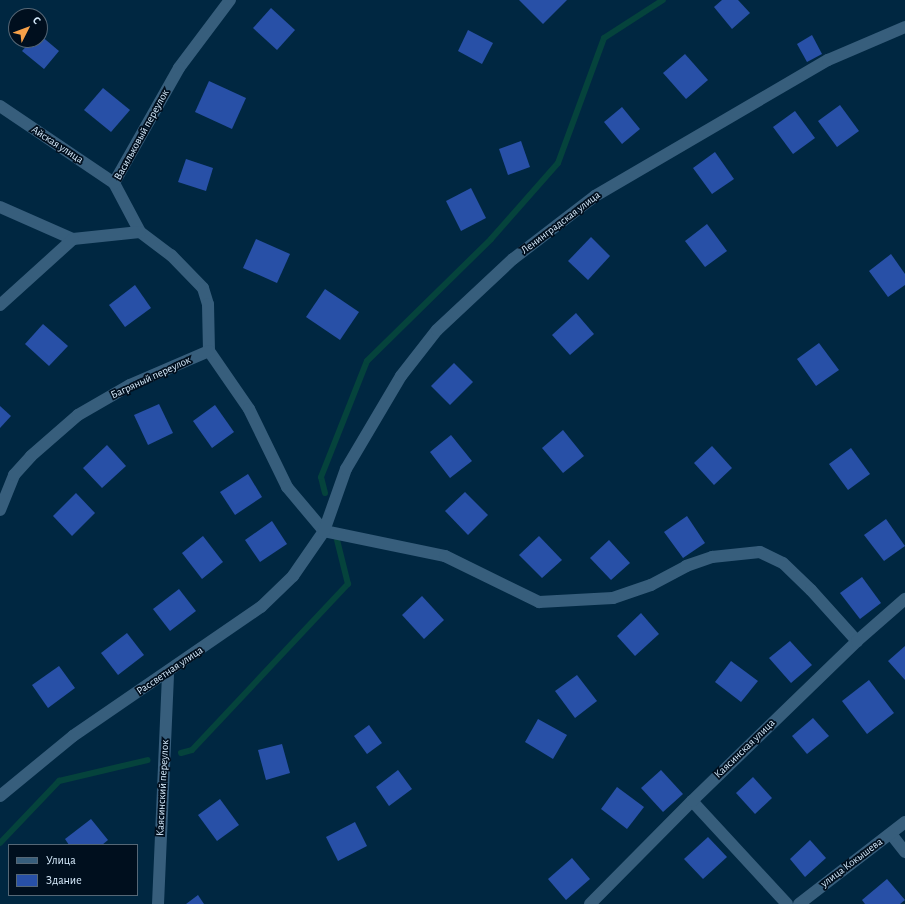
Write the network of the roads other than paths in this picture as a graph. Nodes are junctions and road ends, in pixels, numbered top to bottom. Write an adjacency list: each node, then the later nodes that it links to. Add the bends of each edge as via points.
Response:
1 (230, 0): 4 (street, Васильковый переулок, via 179,68)
2 (905, 27): 11 (street, Ленинградская улица, via 828,60 595,196 513,259 437,330 401,376 346,469)
3 (0, 106): 4 (street, Айская улица)
4 (114, 183): 6 (street, Васильковый переулок)
5 (0, 207): 7 (street)
6 (140, 232): 7 (street); 9 (street, Васильковый переулок, via 171,255 203,288 208,304)
7 (73, 239): 8 (street)
8 (0, 305)
9 (209, 351): 10 (street, Багряный переулок, via 130,385 78,415 31,456 14,475); 11 (street, via 249,409 287,487)
10 (0, 510)
11 (324, 531): 13 (street, via 445,556 539,602 613,598 650,585 686,566 712,557 760,552 783,563); 14 (street, Рассветная улица, via 293,576 261,608)
12 (905, 599): 13 (street, Каясинская улица)
13 (857, 641): 16 (street, Каясинская улица)
14 (168, 672): 15 (street, Рассветная улица, via 73,736); 20 (street, Каясинский переулок)
15 (0, 796)
16 (692, 801): 21 (street, Каясинская улица); 22 (street)
17 (905, 822): 18 (street, улица Кокышева)
18 (891, 834): 19 (street); 23 (street, улица Кокышева)
19 (905, 852)
20 (158, 904)
21 (590, 904)
22 (787, 904)
23 (799, 904)

